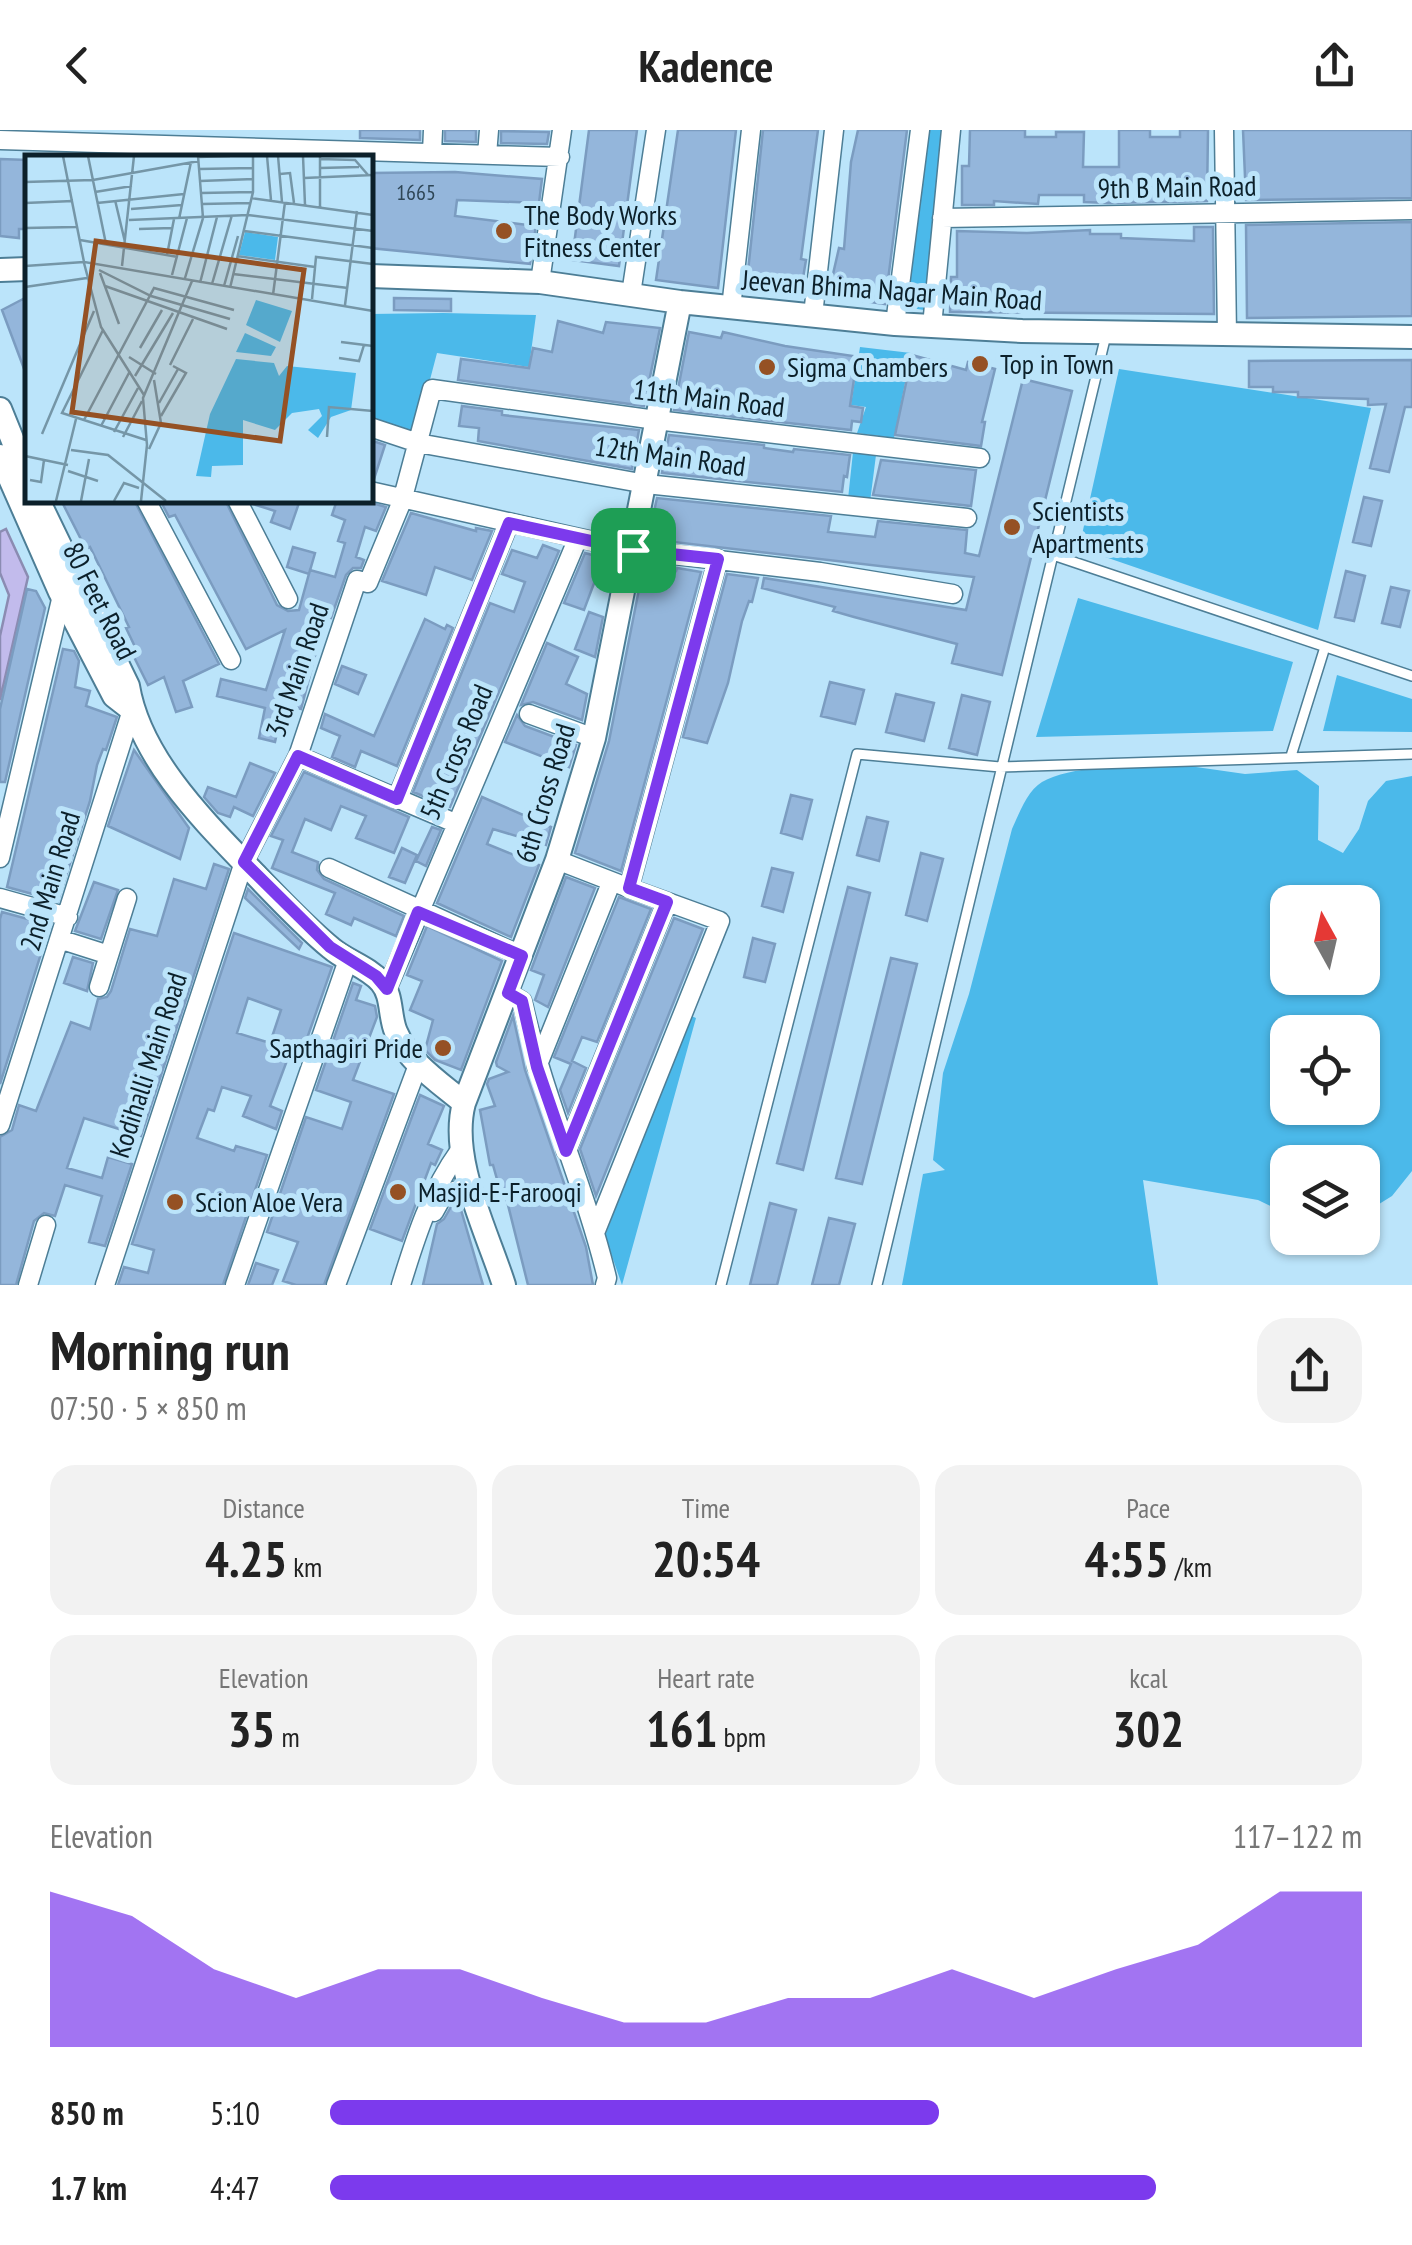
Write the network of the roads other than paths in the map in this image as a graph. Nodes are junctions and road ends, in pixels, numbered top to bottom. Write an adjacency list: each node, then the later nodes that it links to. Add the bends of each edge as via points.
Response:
1 (324, 130): 16 (street)
2 (376, 130): 17 (street)
3 (433, 130): 18 (street)
4 (489, 130): 19 (street)
5 (562, 130): 20 (street)
6 (656, 130): 30 (street)
7 (751, 130): 32 (street)
8 (834, 130): 33 (street)
9 (920, 130): 21 (street)
10 (952, 130): 22 (street)
11 (1224, 130): 24 (street)
12 (72, 136): 14 (street); 15 (street)
13 (272, 139): 15 (street); 16 (street)
14 (0, 140)
15 (206, 141)
16 (322, 150): 17 (street)
17 (374, 152): 18 (street)
18 (432, 153): 19 (street)
19 (487, 155): 20 (street)
20 (560, 158): 29 (street)
21 (916, 158): 22 (street); 34 (street)
22 (945, 191): 25 (street)
23 (1412, 210): 24 (street, 9th B Main Road)
24 (1226, 214): 25 (street, 9th B Main Road); 37 (street)
25 (942, 218): 35 (street)
26 (0, 270): 27 (street)
27 (25, 272)
28 (372, 276): 29 (street, Jeevan Bhima Nagar Main Road)
29 (540, 282): 30 (street, Jeevan Bhima Nagar Main Road)
30 (631, 294): 31 (street, Jeevan Bhima Nagar Main Road)
31 (680, 302): 32 (street, Jeevan Bhima Nagar Main Road); 41 (street, 6th Cross Road)
32 (731, 308): 33 (street, Jeevan Bhima Nagar Main Road)
33 (813, 314): 34 (street, Jeevan Bhima Nagar Main Road)
34 (895, 324): 35 (street, Jeevan Bhima Nagar Main Road)
35 (932, 326): 36 (street, Jeevan Bhima Nagar Main Road)
36 (1107, 333): 37 (street, Jeevan Bhima Nagar Main Road); 58 (lane)
37 (1227, 335): 38 (street, Jeevan Bhima Nagar Main Road)
38 (1412, 337)
39 (432, 390): 41 (street, 11th Main Road); 43 (street, 3rd Main Road)
40 (0, 409): 46 (street, 80 Feet Road)
41 (656, 420): 45 (street, 11th Main Road); 47 (street, 6th Cross Road)
42 (372, 428): 43 (street, 12th Main Road)
43 (418, 442): 47 (street, 12th Main Road); 49 (street, 3rd Main Road)
44 (0, 456): 46 (street, 80 Feet Road)
45 (980, 458)
46 (16, 482)
47 (646, 484): 54 (street, 12th Main Road); 57 (street, 6th Cross Road)
48 (372, 492): 49 (street)
49 (402, 501): 55 (street); 70 (street, 3rd Main Road, via 368,583 357,580)
50 (26, 502): 60 (street, 80 Feet Road)
51 (39, 502): 60 (street, 80 Feet Road)
52 (147, 502): 64 (street)
53 (238, 502): 62 (street)
54 (968, 518)
55 (509, 523): 56 (street); 73 (street)
56 (578, 538): 57 (street); 74 (street, 5th Cross Road)
57 (633, 550): 59 (street); 68 (street, 6th Cross Road)
58 (1053, 554): 63 (lane); 72 (lane)
59 (718, 559): 61 (street); 79 (street)
60 (66, 583): 66 (street, 80 Feet Road, via 114,696); 75 (street)
61 (952, 594)
62 (288, 598)
63 (1325, 647): 65 (lane); 71 (lane)
64 (232, 660)
65 (1412, 676)
66 (132, 710): 77 (street, 80 Feet Road, via 180,792); 84 (street, 2nd Main Road)
67 (529, 714): 68 (street)
68 (594, 738): 76 (street, 6th Cross Road)
69 (1412, 754): 71 (lane)
70 (298, 756): 73 (street); 77 (street, 3rd Main Road)
71 (1291, 756): 72 (lane)
72 (1000, 767): 109 (lane, via 856,754); 110 (lane)
73 (397, 799): 74 (street)
74 (455, 823): 83 (street, 5th Cross Road)
75 (0, 858)
76 (557, 860): 79 (street); 87 (street, 6th Cross Road)
77 (244, 862): 88 (street, 80 Feet Road); 102 (street, Kodihalli Main Road)
78 (329, 868): 83 (street)
79 (620, 885): 82 (street); 93 (street)
80 (0, 898): 84 (street)
81 (127, 898): 86 (street)
82 (667, 902): 97 (street); 100 (street, via 720,921)
83 (418, 912): 87 (street); 90 (street, 5th Cross Road)
84 (68, 917): 85 (street, 2nd Main Road)
85 (62, 940): 86 (street); 95 (street, 2nd Main Road)
86 (109, 954): 89 (street)
87 (522, 956): 91 (street, 6th Cross Road)
88 (348, 960): 90 (street, 80 Feet Road); 103 (street)
89 (99, 987)
90 (387, 989): 92 (street, via 396,1032)
91 (508, 993): 93 (street, via 522,1001); 94 (street, 6th Cross Road)
92 (418, 1065): 94 (street); 104 (street)
93 (537, 1067): 97 (street)
94 (464, 1104): 96 (street, 6th Cross Road)
95 (0, 1124)
96 (460, 1150): 98 (street, 6th Cross Road); 105 (street, via 422,1218)
97 (566, 1151): 100 (street)
98 (472, 1186): 106 (street, via 439,1198); 107 (street, 6th Cross Road)
99 (46, 1225): 101 (street)
100 (595, 1233): 108 (street)
101 (28, 1285)
102 (104, 1285)
103 (235, 1285)
104 (336, 1285)
105 (402, 1285)
106 (413, 1285)
107 (504, 1285)
108 (604, 1285)
109 (721, 1285)
110 (877, 1285)

